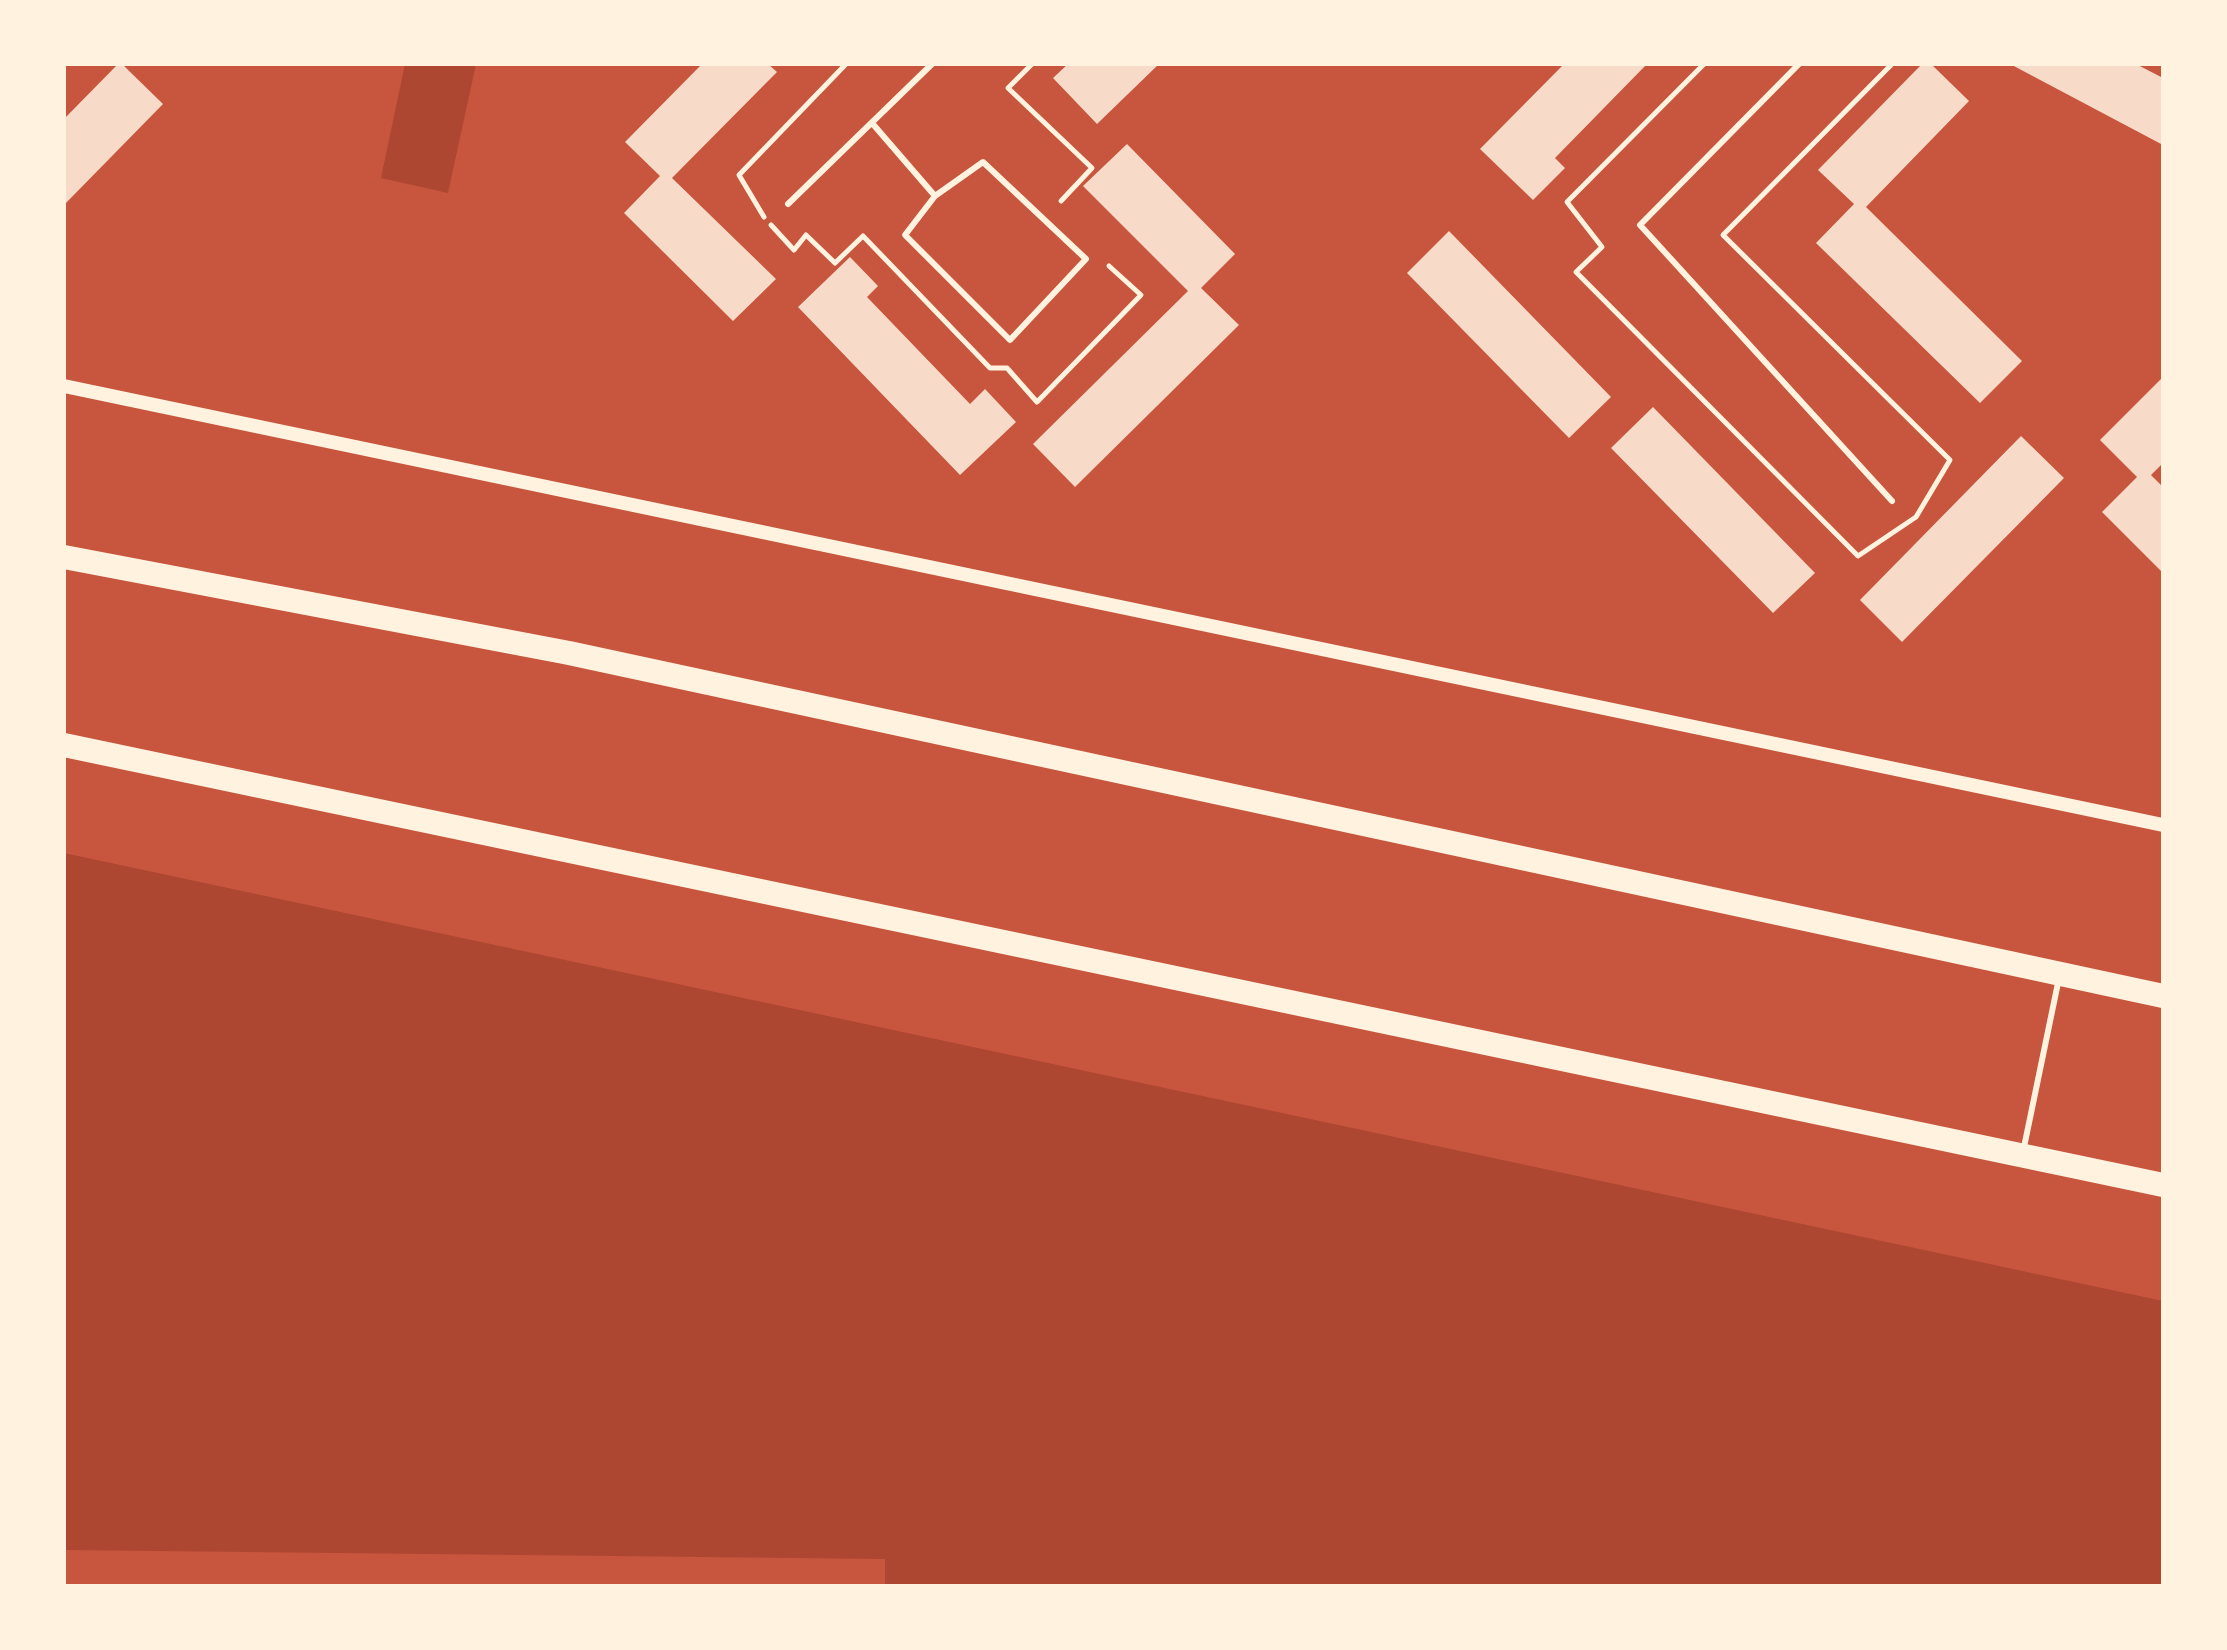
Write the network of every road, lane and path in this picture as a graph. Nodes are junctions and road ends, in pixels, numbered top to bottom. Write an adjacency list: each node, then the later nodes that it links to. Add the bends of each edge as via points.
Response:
1 (846, 64): 11 (path, via 739,175 765,219 794,250 806,235 835,263 863,236 990,368 1007,368 1037,402 1141,295)
2 (932, 64): 7 (lane)
3 (1032, 64): 10 (path, via 1008,88 1092,168 1061,201)
4 (1704, 64): 6 (path, via 1567,202 1602,247 1576,272 1858,556 1916,517 1950,460 1723,235)
5 (1799, 64): 13 (lane, via 1640,225)
6 (1892, 64)
7 (872, 123): 8 (lane); 9 (lane)
8 (935, 196): 8 (lane, via 905,235 1010,340 1086,259 983,162)
9 (788, 204)
10 (1070, 211)
11 (1109, 266)
12 (64, 386): 16 (street)
13 (1892, 501)
14 (64, 557): 17 (highway, via 569,653)
15 (64, 745): 19 (highway)
16 (2163, 825)
17 (2059, 976): 18 (highway); 19 (lane)
18 (2163, 996)
19 (2023, 1155): 20 (highway)
20 (2163, 1185)

